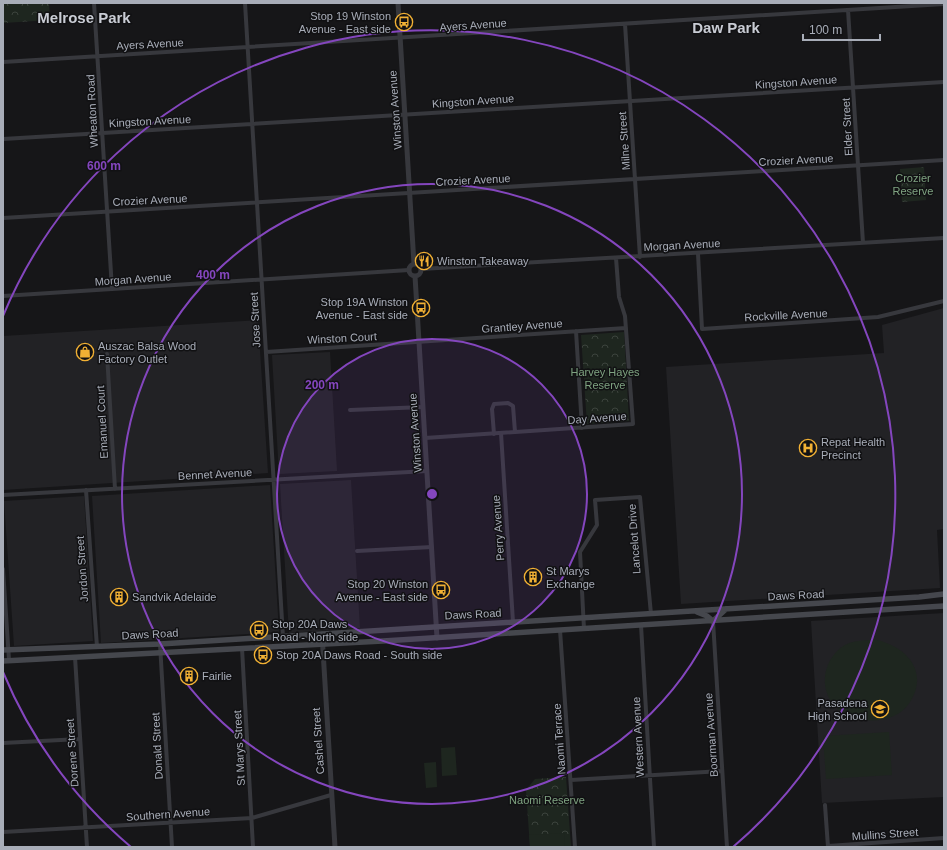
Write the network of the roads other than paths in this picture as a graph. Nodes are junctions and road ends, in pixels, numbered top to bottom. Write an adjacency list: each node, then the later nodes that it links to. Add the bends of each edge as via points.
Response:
1 (94, 3): 9 (street, Wheaton Road)
2 (245, 3): 8 (street, Jose Street)
3 (398, 3): 7 (street, Winston Avenue)
4 (944, 4): 5 (street, Ayers Avenue)
5 (848, 10): 6 (street, Ayers Avenue); 12 (street, Elder Street)
6 (625, 24): 7 (street, Ayers Avenue); 13 (street, Milne Street)
7 (400, 38): 8 (street, Ayers Avenue); 14 (street, Winston Avenue)
8 (248, 47): 9 (street, Ayers Avenue); 15 (street, Jose Street)
9 (98, 56): 10 (street, Ayers Avenue); 16 (street, Wheaton Road)
10 (3, 62)
11 (944, 82): 12 (street, Kingston Avenue)
12 (853, 87): 13 (street, Kingston Avenue); 19 (street, Elder Street)
13 (630, 101): 14 (street, Kingston Avenue); 20 (street, Milne Street)
14 (405, 115): 15 (street, Kingston Avenue); 21 (street, Winston Avenue)
15 (252, 124): 16 (street, Kingston Avenue); 22 (street, Jose Street)
16 (102, 133): 17 (street, Kingston Avenue); 23 (street, Wheaton Road)
17 (3, 139)
18 (944, 160): 19 (street, Crozier Avenue)
19 (858, 165): 20 (street, Crozier Avenue); 26 (street, Elder Street)
20 (635, 179): 21 (street, Crozier Avenue); 28 (street, Milne Street)
21 (410, 193): 22 (street, Crozier Avenue); 30 (street, Winston Avenue)
22 (257, 202): 23 (street, Crozier Avenue); 34 (street, Jose Street)
23 (107, 211): 24 (street, Crozier Avenue); 35 (street, Wheaton Road)
24 (3, 218)
25 (944, 238): 26 (street, Morgan Avenue)
26 (863, 243): 27 (street, Morgan Avenue)
27 (698, 254): 28 (street, Morgan Avenue); 37 (street, Rockville Avenue, via 702,329 878,317)
28 (640, 257): 29 (street, Morgan Avenue)
29 (616, 258): 31 (street, Morgan Avenue); 38 (street, Day Avenue, via 619,297)
30 (414, 264): 31 (street, via 419,265); 32 (street)
31 (421, 269): 33 (street)
32 (409, 270): 33 (street, via 410,274); 34 (street, Morgan Avenue)
33 (415, 276): 40 (street, Winston Avenue)
34 (262, 279): 35 (street, Morgan Avenue); 41 (street, Jose Street)
35 (112, 289): 36 (street, Morgan Avenue)
36 (3, 296)
37 (944, 301)
38 (626, 328): 39 (street, Grantley Avenue); 45 (street, Day Avenue, via 633,424)
39 (576, 331): 40 (street, Grantley Avenue); 45 (street)
40 (419, 343): 41 (street, Winston Court); 43 (street, Winston Avenue)
41 (266, 352): 51 (street, Jose Street)
42 (107, 354): 52 (street, Emanuel Court)
43 (423, 407): 44 (street); 49 (street, Winston Avenue)
44 (350, 410)
45 (582, 428): 46 (street, Day Avenue)
46 (515, 432): 47 (street, Day Avenue); 48 (street, via 513,406 508,403 494,404)
47 (500, 433): 48 (street, Day Avenue); 71 (street, Perry Avenue)
48 (494, 434): 49 (street, Day Avenue)
49 (425, 438): 50 (street, Winston Avenue)
50 (427, 470): 51 (street, Bennet Avenue); 55 (street, Winston Avenue)
51 (274, 479): 52 (street, Bennet Avenue); 77 (street, Jose Street)
52 (115, 489): 53 (street, Bennet Avenue)
53 (86, 490): 54 (street, Bennet Avenue); 81 (street, Jordon Street)
54 (3, 495)
55 (432, 547): 56 (street); 73 (street, Winston Avenue)
56 (357, 551)
57 (3, 569): 83 (street)
58 (944, 594): 59 (main road, Daws Road)
59 (863, 601): 61 (main road, Daws Road); 64 (main road, via 866,607); 66 (main road)
60 (806, 604): 61 (main road, Daws Road); 63 (main road, Daws Road); 68 (main road)
61 (817, 604): 68 (main road)
62 (944, 606): 64 (main road, Daws Road)
63 (726, 609): 65 (main road, Daws Road); 70 (main road)
64 (904, 609): 66 (main road, Daws Road)
65 (694, 611): 67 (main road, Daws Road); 70 (main road)
66 (852, 612): 68 (main road, Daws Road)
67 (651, 614): 69 (main road, Daws Road); 69 (street, Lancelot Drive, via 640,497 595,500 597,525 580,552)
68 (813, 614): 70 (main road, Daws Road)
69 (584, 618): 71 (main road, Daws Road); 74 (street, Lancelot Drive)
70 (713, 621): 72 (main road, Daws Road); 89 (street, Boorman Avenue)
71 (513, 622): 73 (main road, Daws Road)
72 (641, 625): 74 (main road, Daws Road); 90 (street, Western Avenue)
73 (437, 626): 76 (main road, Daws Road); 78 (street, Winston Avenue)
74 (584, 629): 75 (main road, Daws Road)
75 (560, 630): 78 (main road, Daws Road); 91 (street, Naomi Terrace)
76 (322, 634): 77 (main road, Daws Road); 80 (street, Cashel Street)
77 (283, 637): 79 (main road, Daws Road)
78 (437, 638): 80 (main road, Daws Road)
79 (160, 644): 81 (main road, Daws Road); 84 (street, Donald Street)
80 (322, 644): 82 (main road, Daws Road); 92 (street, Cashel Street)
81 (97, 647): 83 (main road, Daws Road)
82 (242, 648): 84 (main road, Daws Road); 94 (street, St Marys Street)
83 (6, 649): 86 (street)
84 (160, 653): 85 (main road, Daws Road); 95 (street, Donald Street)
85 (75, 657): 86 (main road, Daws Road); 87 (street, Dorene Street)
86 (6, 660)
87 (80, 739): 88 (street); 96 (street, Dorene Street)
88 (3, 743)
89 (722, 771): 90 (street); 105 (street, Boorman Avenue)
90 (649, 775): 91 (street); 104 (street, Western Avenue)
91 (571, 780): 103 (street, Naomi Terrace)
92 (331, 795): 94 (street, Southern Avenue); 102 (street, Cashel Street)
93 (825, 805): 106 (street)
94 (252, 818): 95 (street, Southern Avenue); 101 (street, St Marys Street)
95 (171, 823): 96 (street, Southern Avenue); 100 (street, Donald Street)
96 (86, 828): 97 (street, Southern Avenue); 99 (street, Dorene Street)
97 (3, 832)
98 (944, 838): 106 (street, Mullins Street)
99 (87, 847)
100 (172, 847)
101 (253, 847)
102 (335, 847)
103 (575, 847)
104 (654, 847)
105 (727, 847)
106 (828, 847)

